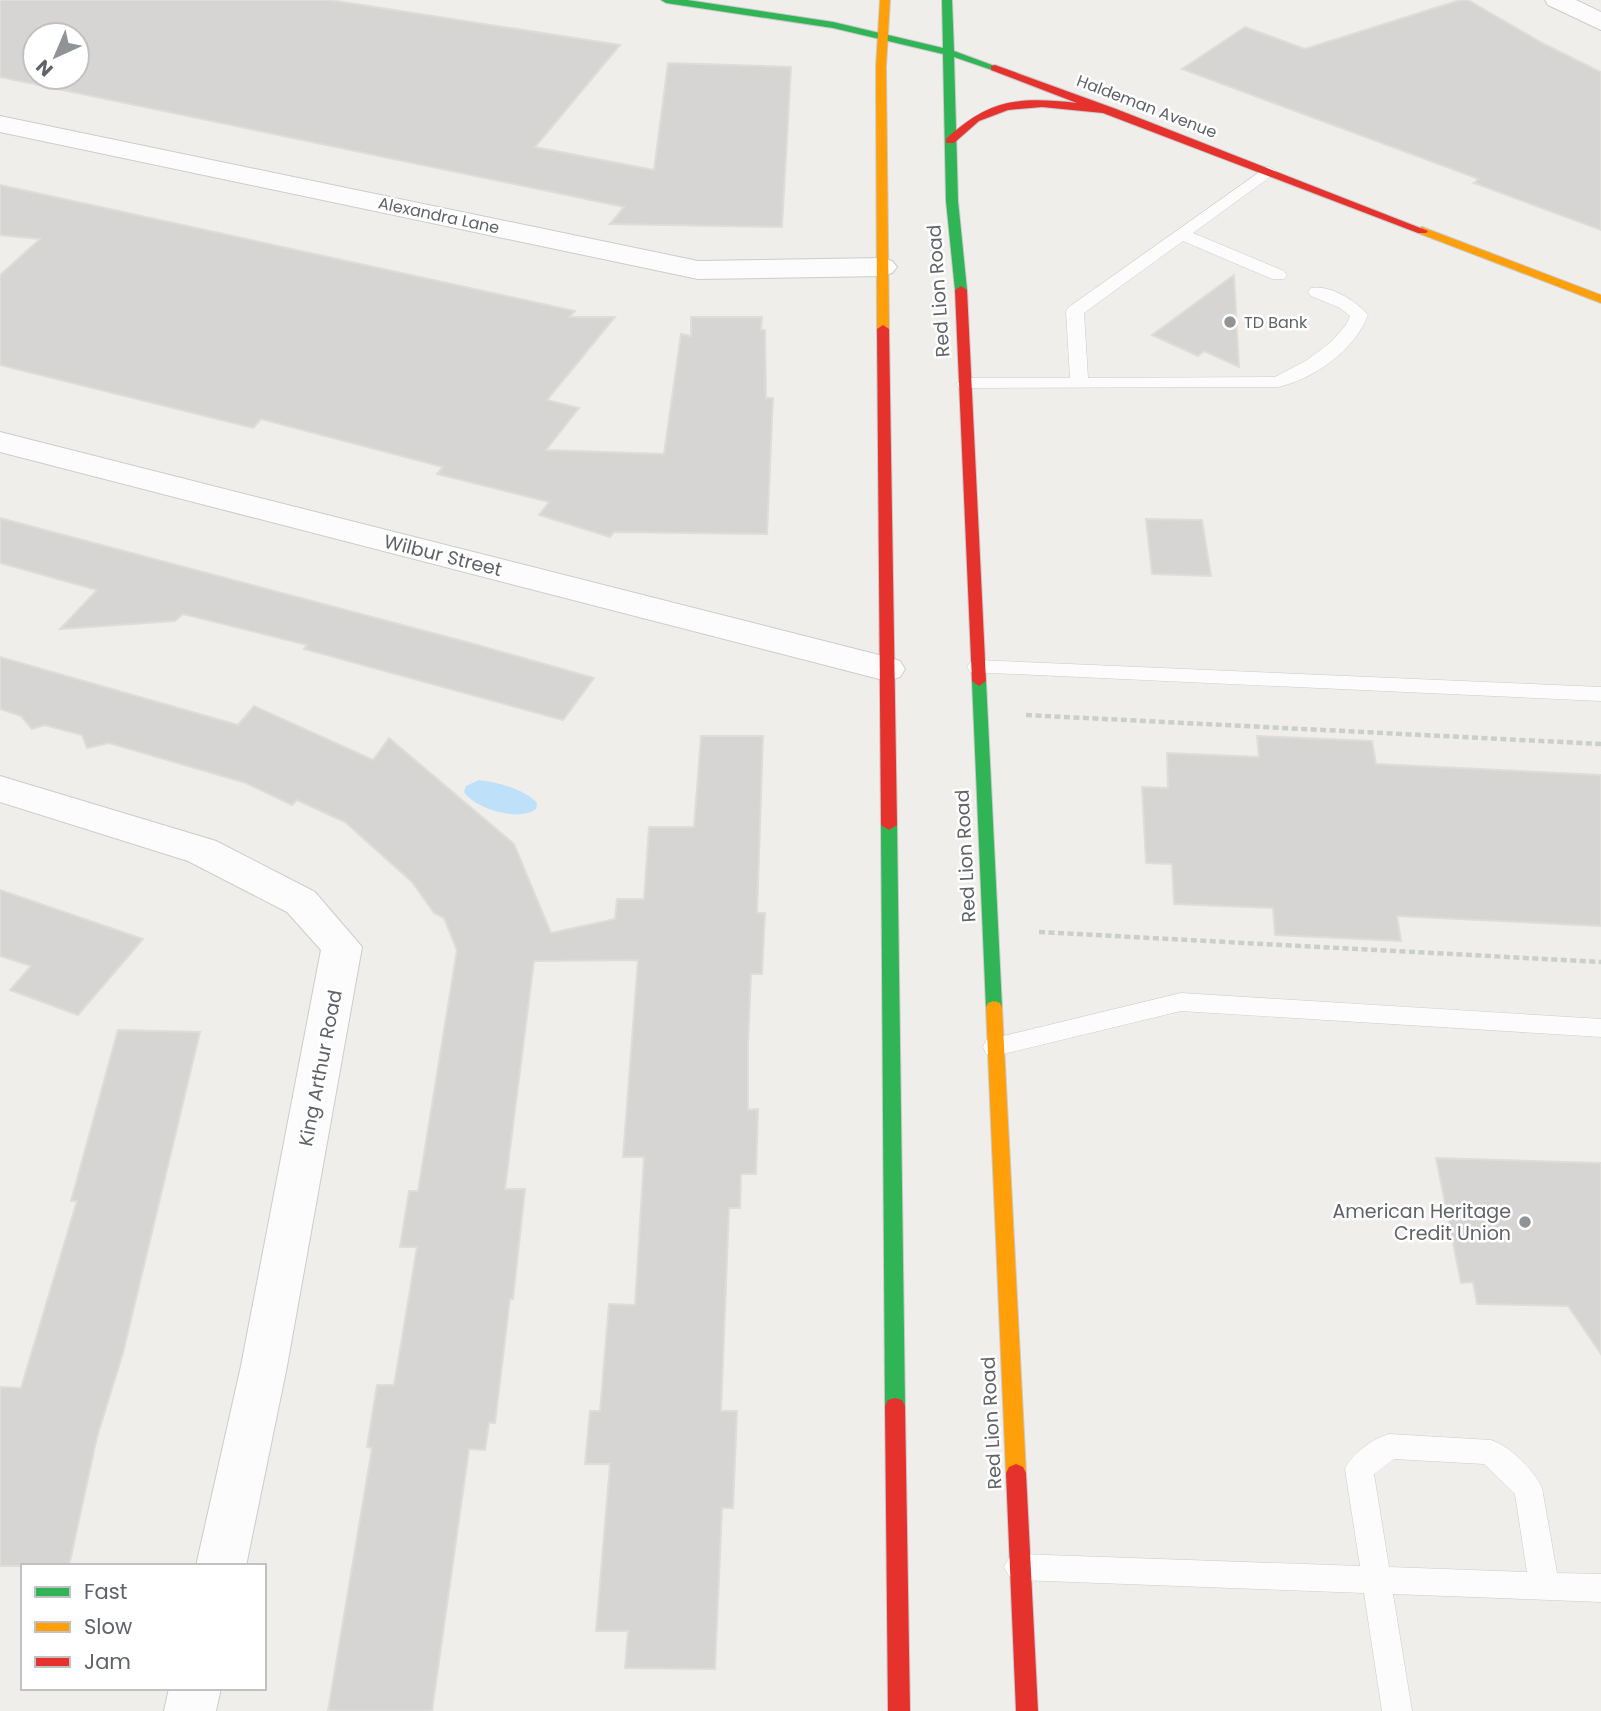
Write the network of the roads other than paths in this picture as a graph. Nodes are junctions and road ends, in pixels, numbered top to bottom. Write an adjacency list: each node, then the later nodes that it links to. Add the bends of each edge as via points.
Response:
1 (666, 0): 6 (main road, Haldeman Avenue)
2 (885, 0): 6 (main road)
3 (947, 0): 7 (main road, Red Lion Road)
4 (1557, 0): 5 (street)
5 (1601, 22)
6 (883, 34): 7 (main road, Haldeman Avenue); 13 (main road)
7 (948, 50): 8 (main road, Haldeman Avenue); 10 (main road, Red Lion Road)
8 (1112, 111): 10 (main road, via 1057,105 999,111 977,118); 11 (main road, Haldeman Avenue)
9 (0, 124): 13 (street, Alexandra Lane, via 698,270)
10 (950, 141): 18 (main road, Red Lion Road)
11 (1268, 171): 12 (lane); 16 (main road, Haldeman Avenue)
12 (1181, 234): 14 (lane); 17 (lane, via 1075,311)
13 (882, 267): 21 (main road)
14 (1278, 275)
15 (1317, 292): 17 (lane, via 1359,315 1357,328 1304,373 1278,382)
16 (1601, 299)
17 (1079, 383): 18 (lane)
18 (965, 384): 20 (main road, Red Lion Road)
19 (0, 442): 21 (street, Wilbur Street)
20 (977, 667): 22 (lane); 25 (main road, Red Lion Road)
21 (887, 669): 33 (main road)
22 (1601, 694)
23 (0, 789): 26 (street, King Arthur Road, via 202,851 301,902 342,947 264,1366)
24 (1601, 1028): 25 (lane, via 1181,1002)
25 (995, 1047): 27 (main road, Red Lion Road)
26 (221, 1564)
27 (1019, 1567): 28 (lane); 34 (main road, Red Lion Road)
28 (1377, 1580): 29 (lane); 29 (lane, via 1359,1469 1389,1446 1491,1452 1528,1488); 35 (lane)
29 (1544, 1586): 30 (lane)
30 (1601, 1588)
31 (195, 1690): 32 (street)
32 (190, 1711)
33 (899, 1711)
34 (1027, 1711)
35 (1397, 1711)

